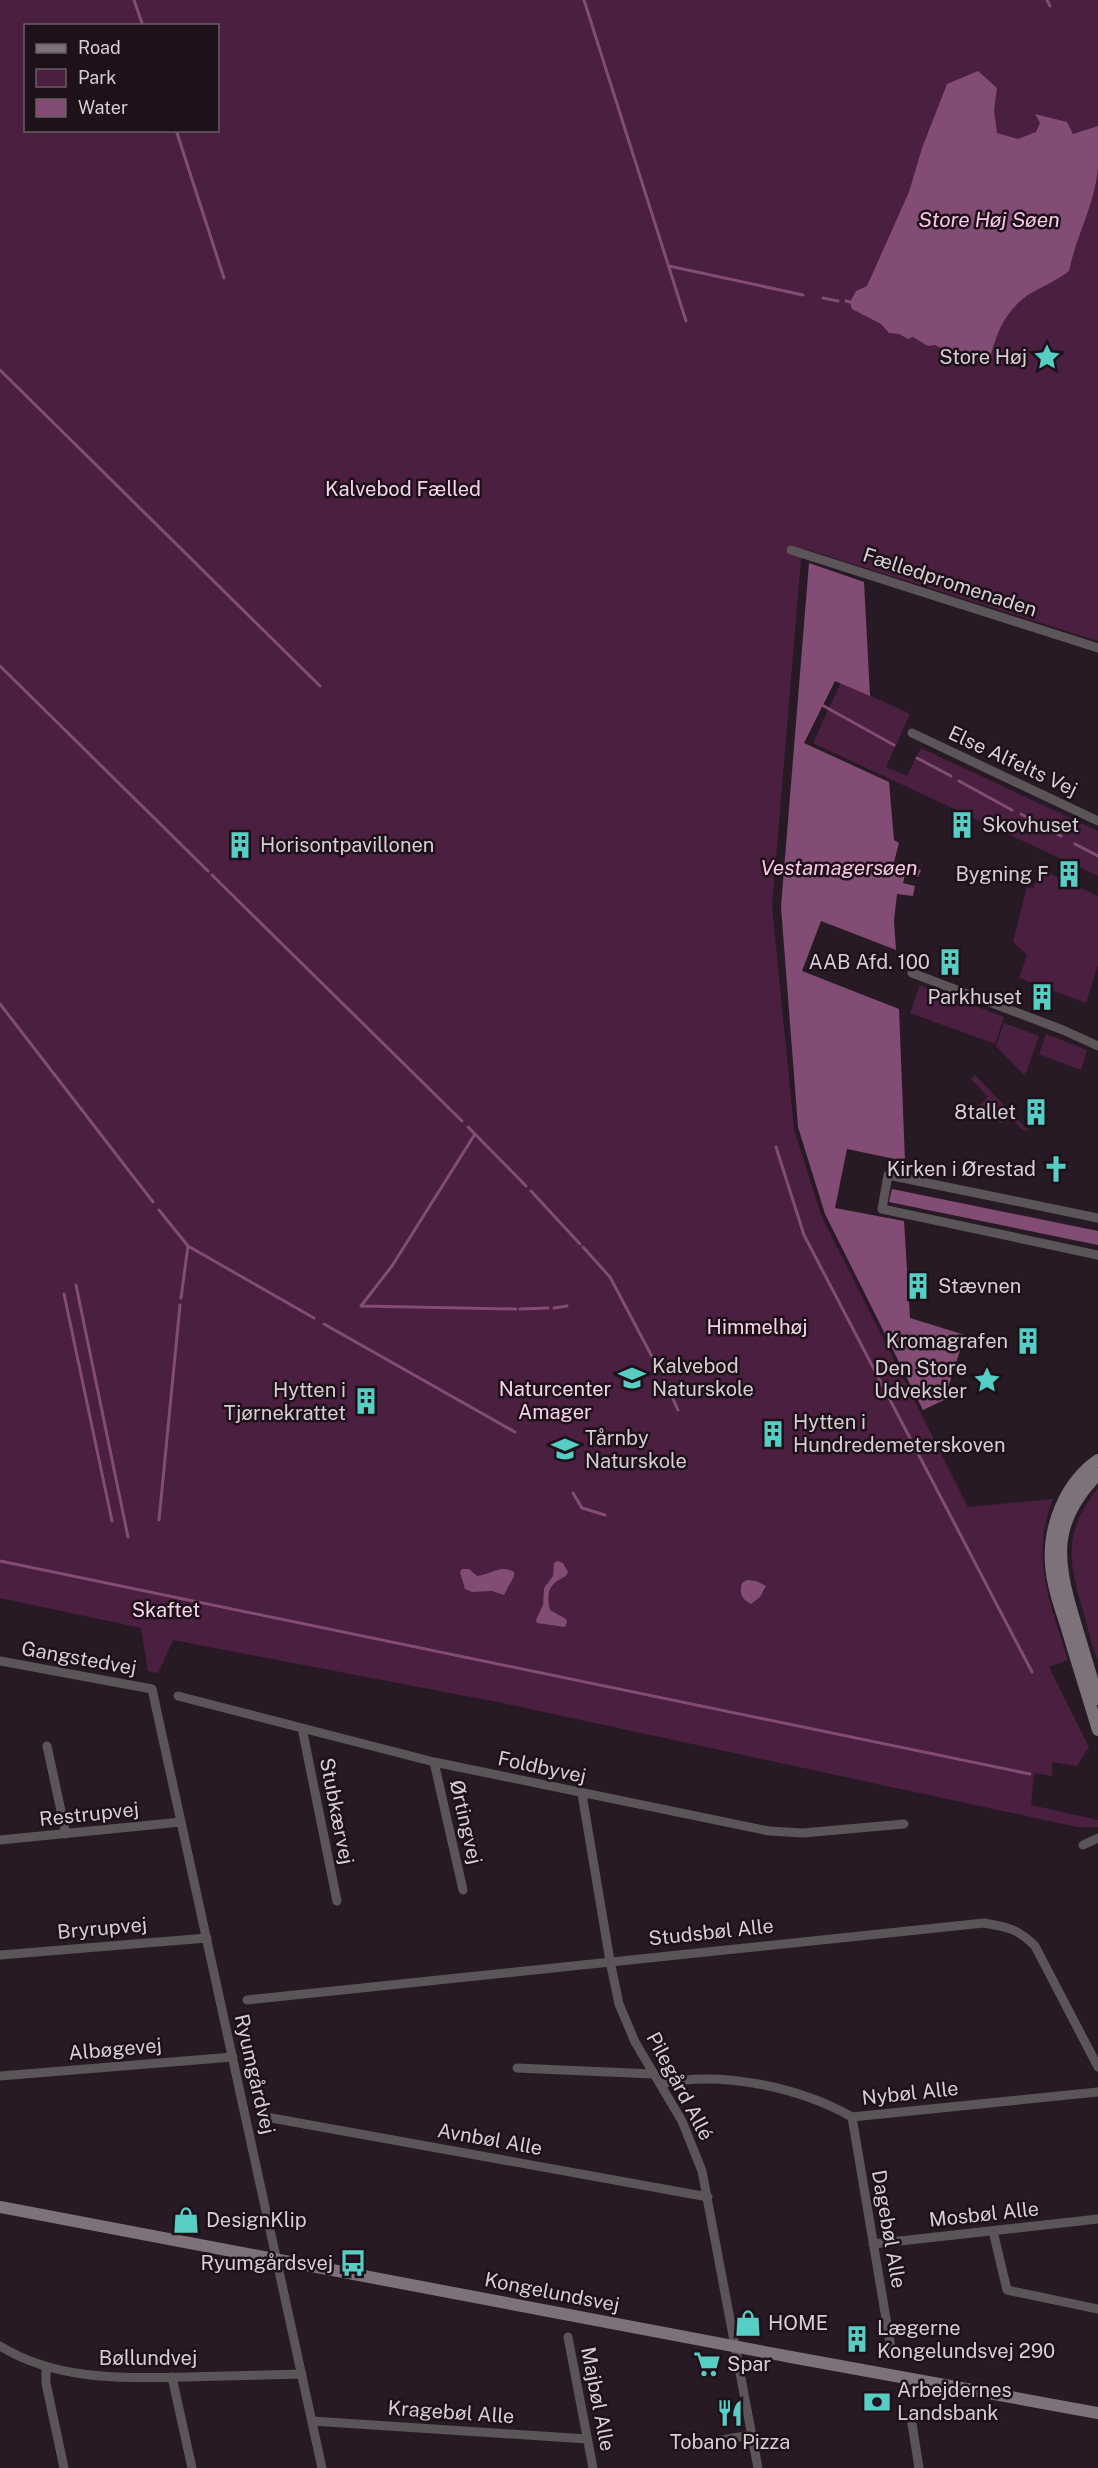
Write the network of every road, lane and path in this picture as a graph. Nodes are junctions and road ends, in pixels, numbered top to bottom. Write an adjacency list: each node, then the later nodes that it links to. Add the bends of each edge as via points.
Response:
1 (791, 550): 2 (street, Fælledpromenaden)
2 (1098, 648)
3 (912, 733): 4 (street, Else Alfelts Vej)
4 (1098, 821)
5 (912, 973): 6 (street)
6 (1097, 1043)
7 (1098, 1218): 8 (street, via 888,1175 882,1209)
8 (1098, 1255)
9 (1098, 1460): 16 (street, via 1069,1492 1056,1519 1051,1547 1054,1585)
10 (1098, 1473): 14 (street, via 1070,1512 1061,1566)
11 (0, 1661): 12 (street, Gangstedvej)
12 (152, 1689): 20 (street, Ryumgårdvej)
13 (178, 1696): 15 (street, Foldbyvej)
14 (1098, 1699)
15 (302, 1728): 18 (street, Foldbyvej); 27 (street, Stubkærvej)
16 (1098, 1730)
17 (47, 1746): 22 (street)
18 (434, 1762): 19 (street, Foldbyvej); 26 (street, Ørtingvej)
19 (582, 1794): 21 (street, Foldbyvej, via 770,1831 803,1833); 30 (street, Pilegård Allé)
20 (181, 1822): 22 (street, Restrupvej); 28 (street, Ryumgårdvej)
21 (904, 1824)
22 (66, 1834): 24 (street, Restrupvej)
23 (1098, 1838): 25 (street)
24 (0, 1840)
25 (1083, 1845)
26 (463, 1890)
27 (337, 1900)
28 (207, 1938): 29 (street, Bryrupvej); 32 (street, Ryumgårdvej)
29 (0, 1955)
30 (610, 1961): 31 (street, Studsbøl Alle); 33 (street, Studsbøl Alle, via 984,1923 1006,1927 1022,1933 1035,1946); 35 (street, Pilegård Allé, via 620,2004)
31 (248, 2000)
32 (233, 2057): 36 (street, Albøgevej); 46 (street, Ryumgårdvej)
33 (1098, 2067)
34 (517, 2068): 35 (street)
35 (653, 2074): 37 (street, Pilegård Allé)
36 (0, 2076)
37 (660, 2084): 40 (street, Nybøl Alle, via 702,2080 766,2085 828,2103); 41 (street, Pilegård Allé, via 694,2146)
38 (1098, 2092): 40 (street, Nybøl Alle)
39 (266, 2117): 41 (street, Avnbøl Alle)
40 (852, 2117): 45 (street, Dagebøl Alle)
41 (708, 2197): 50 (street, Pilegård Allé)
42 (0, 2206): 46 (street, Kongelundsvej)
43 (1098, 2219): 44 (street, Mosbøl Alle)
44 (993, 2231): 45 (street, Mosbøl Alle); 47 (street, via 1006,2290)
45 (873, 2244): 51 (street, Dagebøl Alle)
46 (278, 2260): 50 (street, Kongelundsvej); 53 (street, Ryumgårdvej)
47 (1098, 2308)
48 (568, 2337): 59 (street, Majbøl Alle)
49 (0, 2346): 52 (street, Bøllundvej)
50 (734, 2346): 55 (street, Kongelundsvej); 58 (street, Pilegård Allé)
51 (891, 2348)
52 (46, 2368): 54 (street, Bøllundvej, via 91,2376); 61 (street)
53 (302, 2374): 54 (street, Bøllundvej); 57 (street, Ryumgårdvej)
54 (172, 2377): 62 (street)
55 (1098, 2413)
56 (911, 2417): 66 (street)
57 (312, 2421): 59 (street, Kragebøl Alle); 63 (street, Ryumgårdvej)
58 (751, 2435): 60 (street); 65 (street, Pilegård Allé)
59 (587, 2439): 64 (street, Majbøl Alle)
60 (687, 2446)
61 (64, 2468)
62 (192, 2468)
63 (322, 2468)
64 (593, 2468)
65 (758, 2468)
66 (919, 2468)

